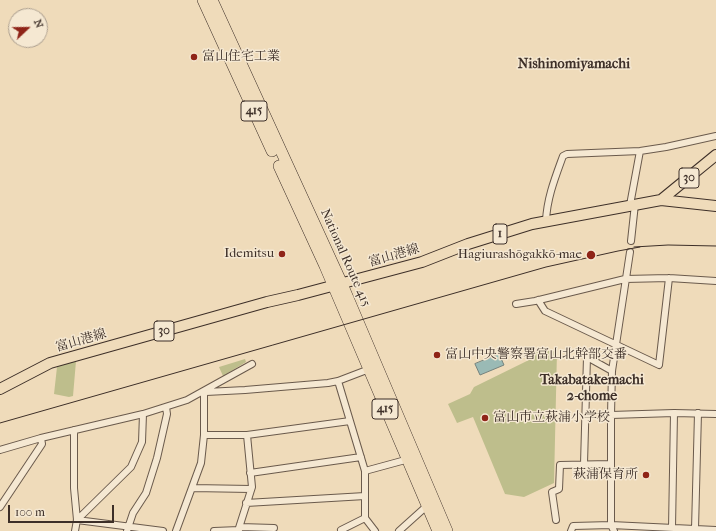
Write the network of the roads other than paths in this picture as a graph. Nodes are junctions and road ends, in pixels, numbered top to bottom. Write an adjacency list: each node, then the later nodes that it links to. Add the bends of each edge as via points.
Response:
1 (203, 0): 15 (highway, National Route 415 / 415)
2 (212, 0): 15 (highway, National Route 415 / 415)
3 (716, 136): 4 (street)
4 (640, 150): 7 (street); 9 (street, via 563,156 549,196)
5 (716, 155): 6 (main road, 30)
6 (661, 200): 7 (main road, 富山港線 / 1); 8 (main road, 1)
7 (632, 205): 9 (main road, 富山港線 / 1); 10 (street)
8 (716, 206)
9 (546, 221): 15 (main road, 富山港線 / 1, via 468,244 422,262)
10 (631, 241)
11 (630, 252): 13 (street)
12 (669, 278): 13 (street); 14 (street); 18 (street, via 659,365)
13 (625, 279): 16 (street); 18 (street)
14 (716, 281)
15 (338, 285): 20 (highway, National Route 415 / 415); 23 (main road, 富山港線 / 30, via 267,302 50,363)
16 (538, 300): 17 (street); 18 (street, via 545,311)
17 (516, 304)
18 (616, 344): 21 (street)
19 (252, 364): 24 (street)
20 (373, 368): 22 (street); 38 (highway, National Route 415 / 415)
21 (612, 371): 30 (street); 39 (street, via 586,357)
22 (338, 380): 24 (street); 31 (street)
23 (0, 389)
24 (204, 392): 25 (street); 33 (street)
25 (166, 407): 28 (street); 55 (street, via 167,414 146,493 133,513)
26 (674, 413): 27 (street); 30 (street); 54 (street)
27 (698, 413): 29 (street); 58 (street)
28 (142, 414): 32 (street); 50 (street, via 142,442 131,467)
29 (716, 414)
30 (610, 415): 40 (street)
31 (350, 421): 34 (street); 37 (street)
32 (74, 430): 35 (street); 50 (street)
33 (204, 435): 34 (street); 43 (street, via 201,463)
34 (247, 435): 42 (street)
35 (41, 438): 36 (street); 48 (street, via 42,444)
36 (0, 450)
37 (361, 457): 41 (street); 42 (street)
38 (412, 459): 41 (street); 47 (highway, National Route 415 / 415)
39 (584, 464): 40 (street); 51 (street, via 560,465 559,489 552,492)
40 (610, 464): 53 (street)
41 (365, 472): 45 (street)
42 (250, 473): 44 (street)
43 (192, 488): 44 (street); 63 (street)
44 (251, 489): 46 (street)
45 (365, 496): 46 (street); 49 (street)
46 (246, 503): 56 (street)
47 (430, 503): 66 (street); 67 (highway, National Route 415 / 415); 68 (highway, National Route 415 / 415)
48 (0, 506)
49 (365, 518): 59 (street); 65 (street)
50 (77, 520): 55 (street); 61 (street)
51 (556, 520)
52 (274, 528): 56 (street)
53 (613, 528): 57 (street); 69 (street, via 573,526)
54 (672, 528): 57 (street); 58 (street)
55 (127, 529): 62 (street)
56 (239, 529): 64 (street)
57 (648, 529)
58 (694, 529): 60 (street)
59 (341, 530)
60 (716, 530)
61 (75, 531)
62 (163, 531)
63 (176, 531)
64 (214, 531)
65 (375, 531)
66 (399, 531)
67 (438, 531)
68 (447, 531)
69 (571, 531)

